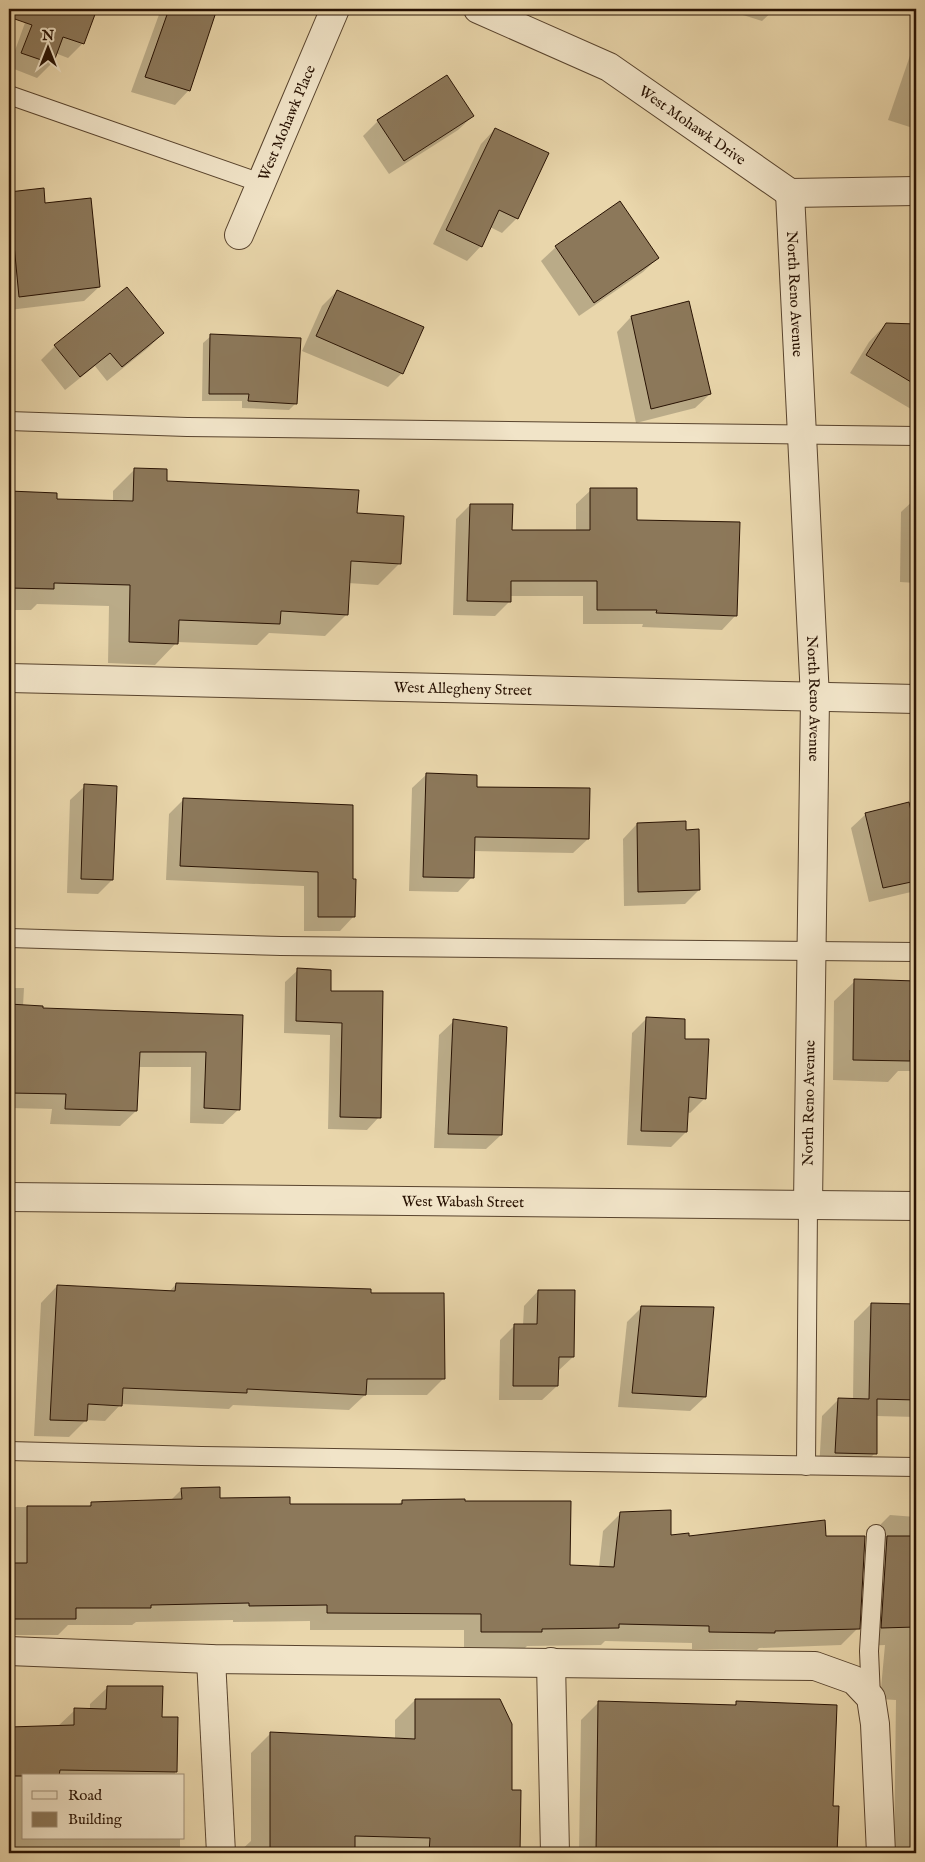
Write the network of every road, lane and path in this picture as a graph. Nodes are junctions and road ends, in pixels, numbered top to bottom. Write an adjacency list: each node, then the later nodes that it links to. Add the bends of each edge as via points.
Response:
1 (334, 9): 4 (street, West Mohawk Place)
2 (478, 9): 6 (street, West Mohawk Drive, via 609,67)
3 (9, 95): 4 (lane)
4 (261, 183): 7 (street, West Mohawk Place)
5 (916, 191): 6 (street)
6 (790, 193): 9 (street, North Reno Avenue)
7 (239, 235)
8 (9, 421): 9 (lane, via 187,427)
9 (802, 433): 10 (lane); 12 (street, North Reno Avenue)
10 (916, 436)
11 (9, 678): 12 (street, West Allegheny Street)
12 (815, 698): 13 (street, West Allegheny Street); 15 (street, North Reno Avenue)
13 (916, 699)
14 (9, 938): 15 (lane, via 281,946)
15 (812, 951): 16 (lane); 18 (street, North Reno Avenue)
16 (916, 952)
17 (9, 1196): 18 (street, West Wabash Street)
18 (808, 1204): 19 (street, West Wabash Street); 21 (lane)
19 (916, 1206)
20 (9, 1451): 21 (lane)
21 (806, 1466): 22 (lane)
22 (916, 1467)
23 (876, 1534): 27 (lane, via 868,1651)
24 (9, 1651): 25 (street)
25 (211, 1659): 26 (street); 28 (street)
26 (551, 1662): 27 (street, via 815,1666 854,1680); 29 (street)
27 (871, 1698): 30 (street)
28 (221, 1853)
29 (556, 1853)
30 (881, 1853)

